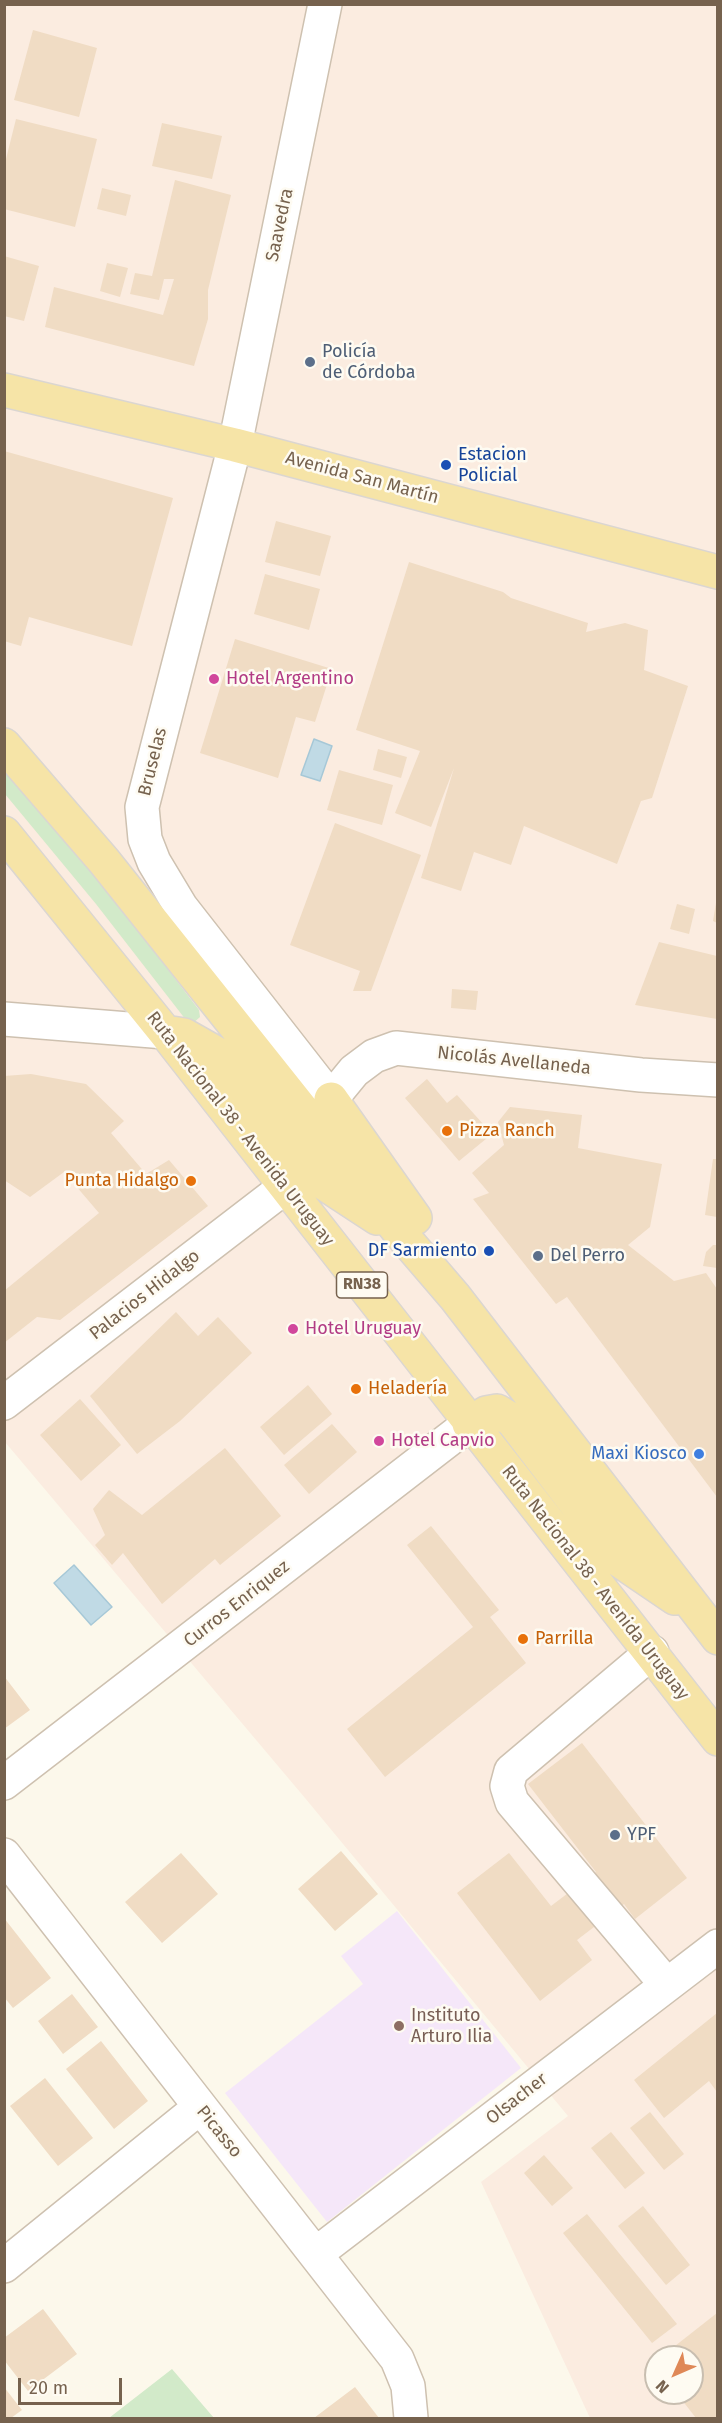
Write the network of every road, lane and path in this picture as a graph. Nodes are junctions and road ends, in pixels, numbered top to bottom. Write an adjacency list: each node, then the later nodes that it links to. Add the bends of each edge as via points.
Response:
1 (326, 4): 3 (street, Saavedra)
2 (4, 390): 3 (main road, Avenida San Martín)
3 (235, 445): 4 (main road, Avenida San Martín); 10 (street, Bruselas, via 142,807 145,839 181,907)
4 (717, 572)
5 (4, 745): 12 (main road, via 104,861)
6 (4, 833): 8 (main road, Ruta Nacional 38 - Avenida Uruguay / RN38)
7 (4, 1019): 8 (street)
8 (165, 1032): 11 (main road, Ruta Nacional 38 - Avenida Uruguay / RN38); 12 (main road, via 184,1035 223,1057 243,1077 325,1184)
9 (717, 1080): 10 (street, Nicolás Avellaneda, via 396,1048 374,1056 354,1071)
10 (331, 1099): 13 (main road, via 454,1271)
11 (285, 1187): 14 (street, Palacios Hidalgo); 15 (main road, Ruta Nacional 38 - Avenida Uruguay / RN38)
12 (401, 1234): 13 (main road)
13 (455, 1297): 16 (main road)
14 (4, 1403)
15 (469, 1424): 16 (main road, via 497,1411 512,1420 619,1560); 17 (main road, Ruta Nacional 38 - Avenida Uruguay / RN38); 19 (street, Curros Enriquez)
16 (708, 1626)
17 (652, 1652): 18 (main road, Ruta Nacional 38 - Avenida Uruguay / RN38); 22 (street, via 511,1771 507,1786 512,1802)
18 (717, 1739)
19 (4, 1783)
20 (4, 1855): 23 (street, Picasso)
21 (717, 1946): 22 (street, Olsacher)
22 (666, 1984): 24 (street, Olsacher)
23 (199, 2108): 24 (street, Picasso); 25 (street)
24 (317, 2253): 26 (street, Picasso, via 398,2359 408,2386)
25 (4, 2266)
26 (411, 2418)

